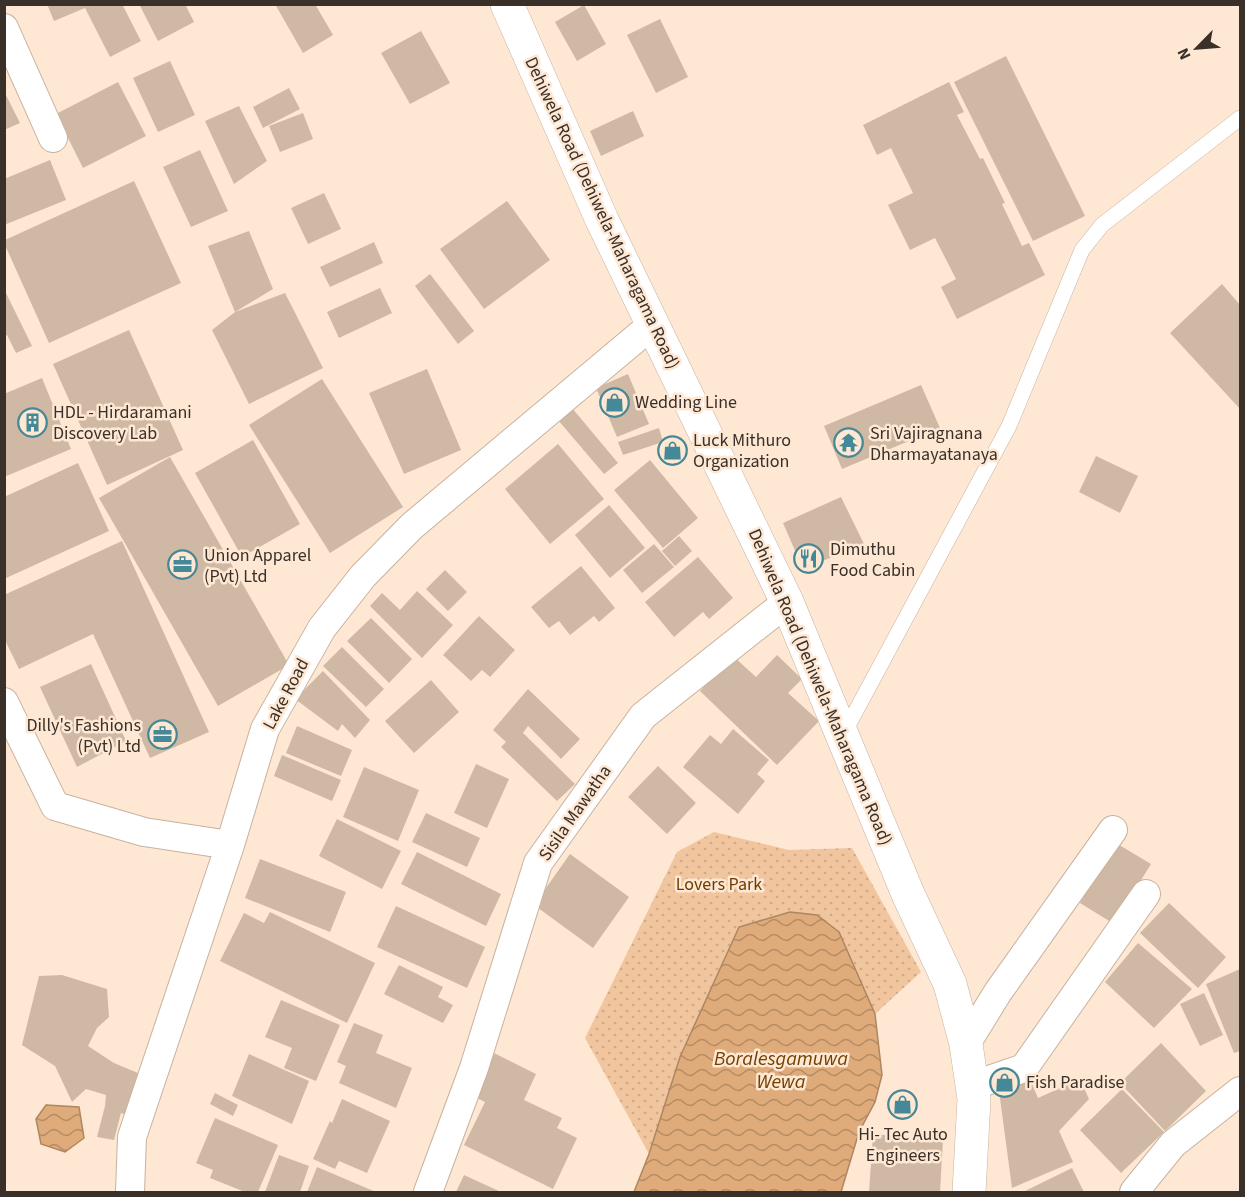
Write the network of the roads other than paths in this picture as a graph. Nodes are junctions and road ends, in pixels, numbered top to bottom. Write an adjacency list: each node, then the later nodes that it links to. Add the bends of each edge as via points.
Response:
1 (507, 4): 5 (main road, Dehiwela Road (Dehiwela-Maharagama Road), via 602,220)
2 (4, 28): 4 (street)
3 (1240, 118): 8 (lane, via 1102,225 1082,250 1009,426)
4 (53, 138)
5 (653, 324): 6 (main road, Dehiwela Road (Dehiwela-Maharagama Road)); 10 (street, Lake Road, via 412,526 363,576 322,628 266,729)
6 (787, 602): 8 (main road, Dehiwela Road (Dehiwela-Maharagama Road)); 16 (street, Sisila Mawatha, via 643,716 538,863 474,1068)
7 (4, 702): 10 (street, via 55,806 144,832)
8 (842, 735): 12 (main road, Dehiwela Road (Dehiwela-Maharagama Road), via 950,984)
9 (1113, 830): 12 (street, via 998,992)
10 (230, 844): 15 (street, Lake Road, via 132,1137)
11 (1146, 894): 13 (street, via 1024,1068)
12 (966, 1044): 13 (main road, Dehiwela Road (Dehiwela-Maharagama Road))
13 (972, 1086): 17 (main road, Dehiwela Road (Dehiwela-Maharagama Road))
14 (1240, 1091): 18 (street, via 1173,1144)
15 (130, 1192)
16 (428, 1192)
17 (969, 1192)
18 (1134, 1192)

